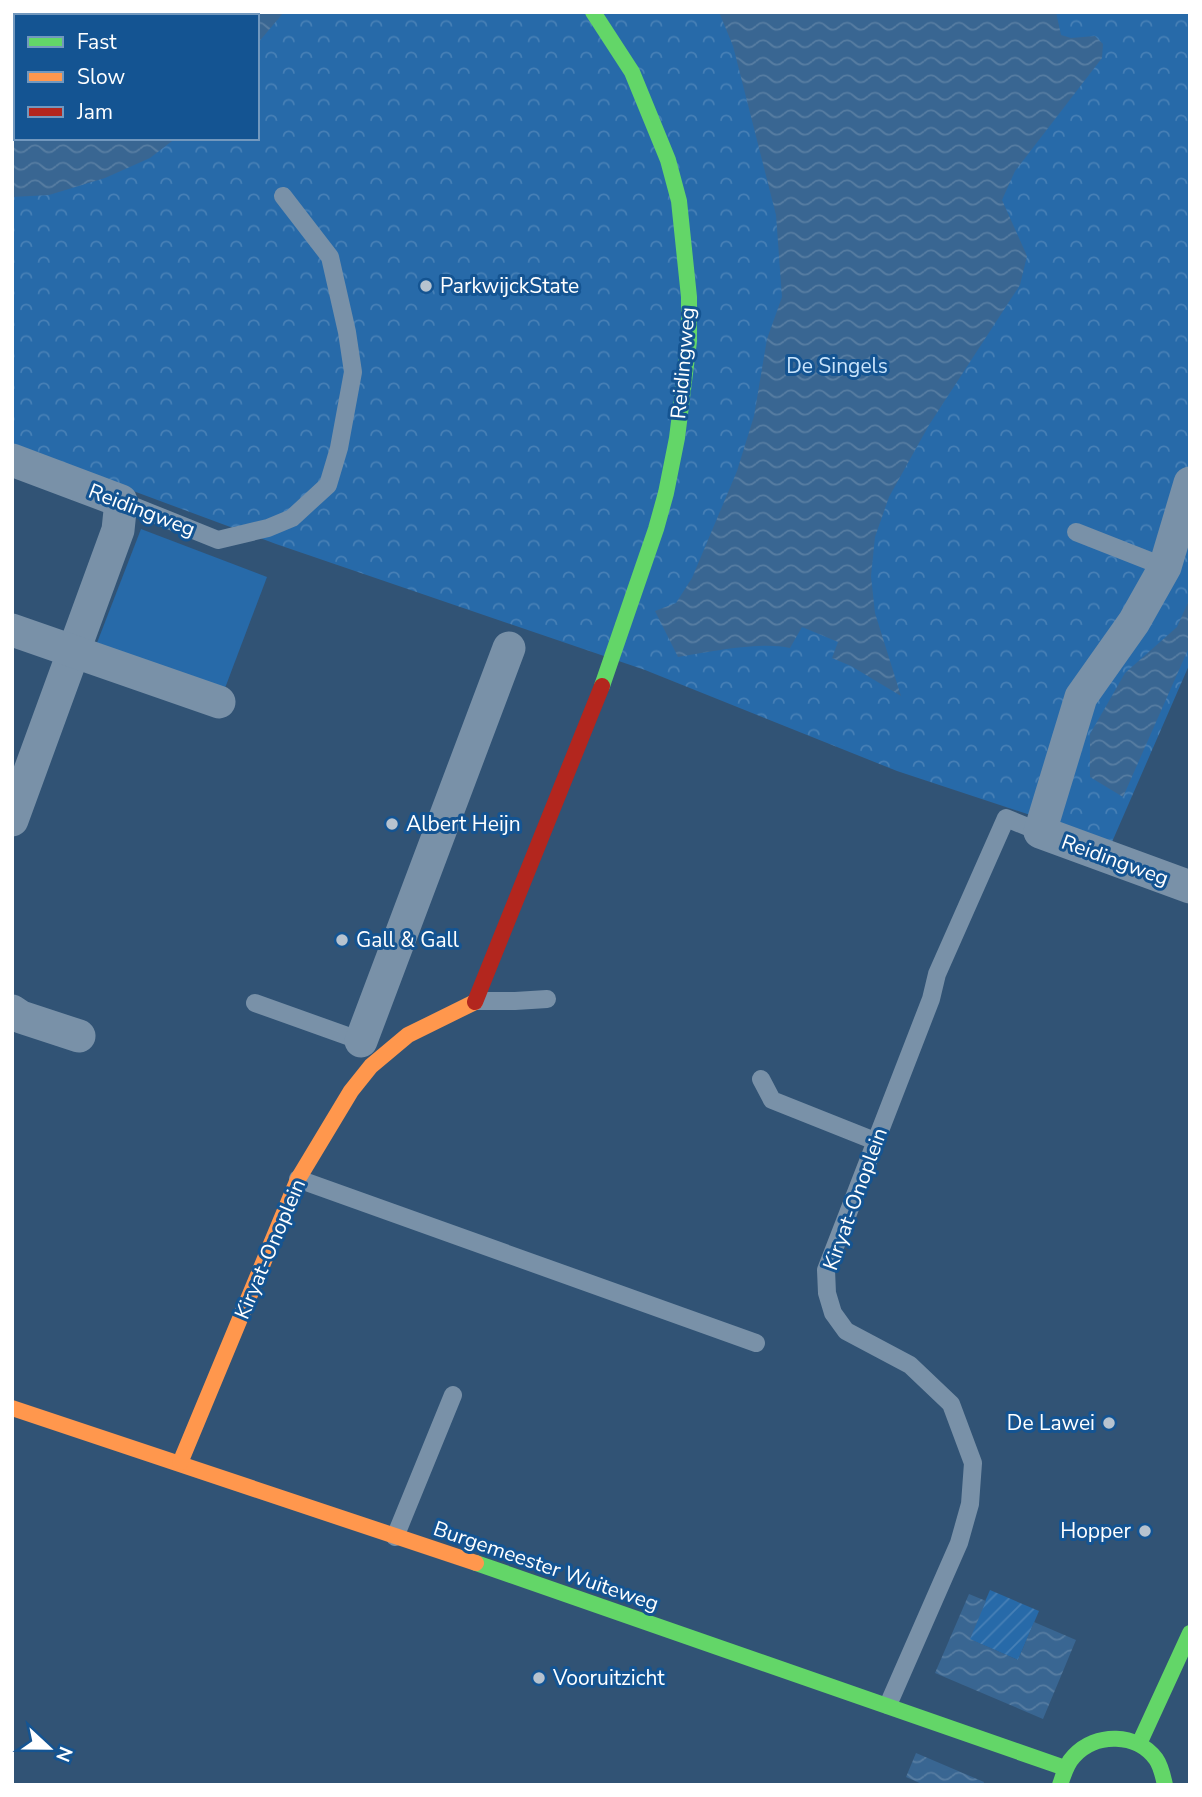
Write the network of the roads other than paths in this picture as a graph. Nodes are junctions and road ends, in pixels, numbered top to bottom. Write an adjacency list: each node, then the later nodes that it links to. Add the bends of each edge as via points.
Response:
1 (593, 12): 16 (street, Reidingweg, via 632,72 668,160 679,201 689,341 677,438 656,528 603,682)
2 (283, 196): 5 (lane, Reidingweg, via 330,257 347,332 353,372 340,448 328,485 292,518 218,540)
3 (12, 460): 5 (street, Reidingweg)
4 (1190, 483): 7 (street)
5 (121, 501): 10 (street, via 118,530)
6 (1076, 532): 7 (lane)
7 (1165, 568): 13 (street, via 1081,697)
8 (12, 630): 10 (street)
9 (509, 648): 20 (street, Kiryat-Onoplein)
10 (73, 651): 11 (street); 12 (street)
11 (219, 702)
12 (12, 820)
13 (1040, 832): 14 (street, Reidingweg); 22 (lane, Kiryat-Onoplein, via 1006,818 937,974)
14 (1190, 887)
15 (547, 999): 16 (lane, Kiryat-Onoplein)
16 (476, 1001): 20 (street, Kiryat-Onoplein, via 408,1035)
17 (255, 1003): 20 (lane)
18 (12, 1011): 19 (street)
19 (79, 1035)
20 (374, 1046): 23 (street, Kiryat-Onoplein, via 371,1066)
21 (761, 1079): 22 (lane, via 772,1100)
22 (875, 1141): 30 (lane, Kiryat-Onoplein, via 826,1270 833,1313 846,1331 910,1365 951,1404 974,1463 970,1504 959,1543)
23 (298, 1179): 24 (lane); 27 (street, Kiryat-Onoplein)
24 (756, 1343)
25 (453, 1395): 28 (lane)
26 (12, 1408): 27 (street, Burgemeester Wuiteweg)
27 (180, 1463): 28 (street, Burgemeester Wuiteweg)
28 (395, 1536): 30 (street, Burgemeester Wuiteweg)
29 (1190, 1633): 31 (street)
30 (888, 1705): 32 (street, Burgemeester Wuiteweg)
31 (1139, 1744): 32 (street, via 1122,1738 1099,1739 1079,1749); 34 (street, via 1155,1758)
32 (1065, 1768): 33 (street)
33 (1060, 1785)
34 (1165, 1785)

